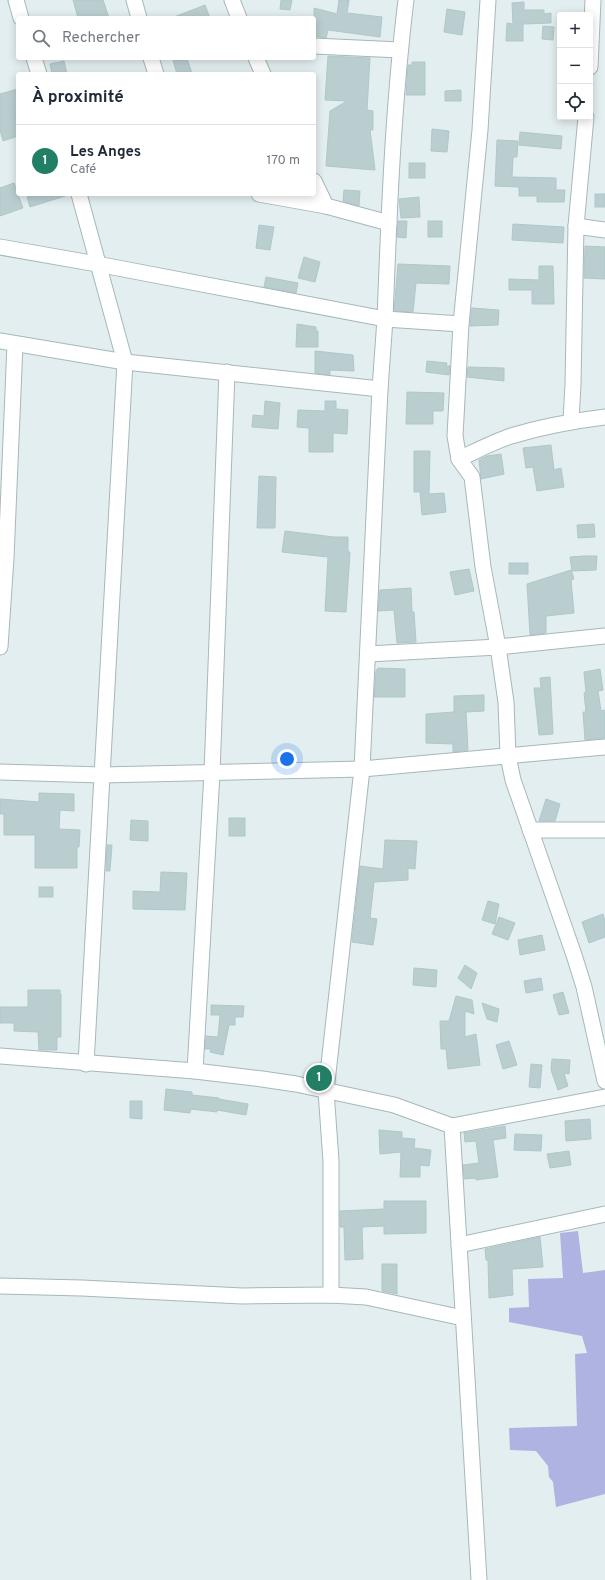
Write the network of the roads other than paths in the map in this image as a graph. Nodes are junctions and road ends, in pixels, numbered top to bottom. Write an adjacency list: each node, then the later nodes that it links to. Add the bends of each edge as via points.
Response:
1 (16, 0): 7 (street)
2 (134, 0): 8 (street)
3 (232, 0): 9 (street)
4 (406, 0): 12 (street)
5 (488, 0): 30 (street, via 480,130)
6 (593, 0): 11 (street)
7 (21, 16)
8 (138, 16)
9 (238, 16)
10 (316, 46): 12 (street)
11 (591, 48)
12 (400, 50): 24 (street)
13 (34, 60): 16 (street)
14 (152, 60): 17 (street)
15 (257, 60): 18 (street)
16 (38, 72)
17 (155, 72)
18 (262, 72)
19 (586, 120): 25 (street)
20 (316, 186): 23 (street)
21 (80, 196): 28 (street)
22 (270, 196): 23 (street)
23 (326, 206): 24 (street)
24 (389, 223): 29 (street)
25 (576, 226): 26 (street); 36 (street)
26 (605, 230)
27 (0, 247): 28 (street)
28 (97, 264): 29 (street); 32 (street)
29 (385, 319): 30 (street); 34 (street)
30 (462, 324): 37 (street, via 455,436)
31 (7, 342): 32 (street); 39 (street, via 6,558)
32 (125, 362): 33 (street); 47 (street)
33 (227, 372): 34 (street); 46 (street)
34 (380, 389): 41 (street)
35 (605, 417): 36 (street)
36 (571, 422): 37 (street, via 510,436)
37 (459, 459): 40 (street, via 472,478 483,567)
38 (605, 636): 40 (street)
39 (0, 647)
40 (498, 647): 41 (street); 43 (street, via 506,702)
41 (368, 654): 44 (street)
42 (605, 747): 43 (street)
43 (508, 756): 44 (street); 48 (street, via 513,780)
44 (362, 769): 46 (street); 54 (street)
45 (0, 772): 47 (street)
46 (212, 773): 47 (street); 52 (street)
47 (102, 775): 51 (street)
48 (530, 830): 49 (street); 53 (street, via 584,987)
49 (605, 830)
50 (0, 1056): 51 (street)
51 (86, 1064): 52 (street)
52 (195, 1071): 54 (street, via 262,1079)
53 (605, 1080)
54 (326, 1091): 56 (street, via 394,1105); 60 (street, via 331,1161)
55 (605, 1097): 56 (street)
56 (452, 1126): 58 (street)
57 (605, 1214): 58 (street)
58 (459, 1245): 61 (street)
59 (0, 1286): 60 (street, via 242,1296)
60 (331, 1295): 61 (street, via 366,1297)
61 (463, 1318): 62 (street)
62 (479, 1580)

